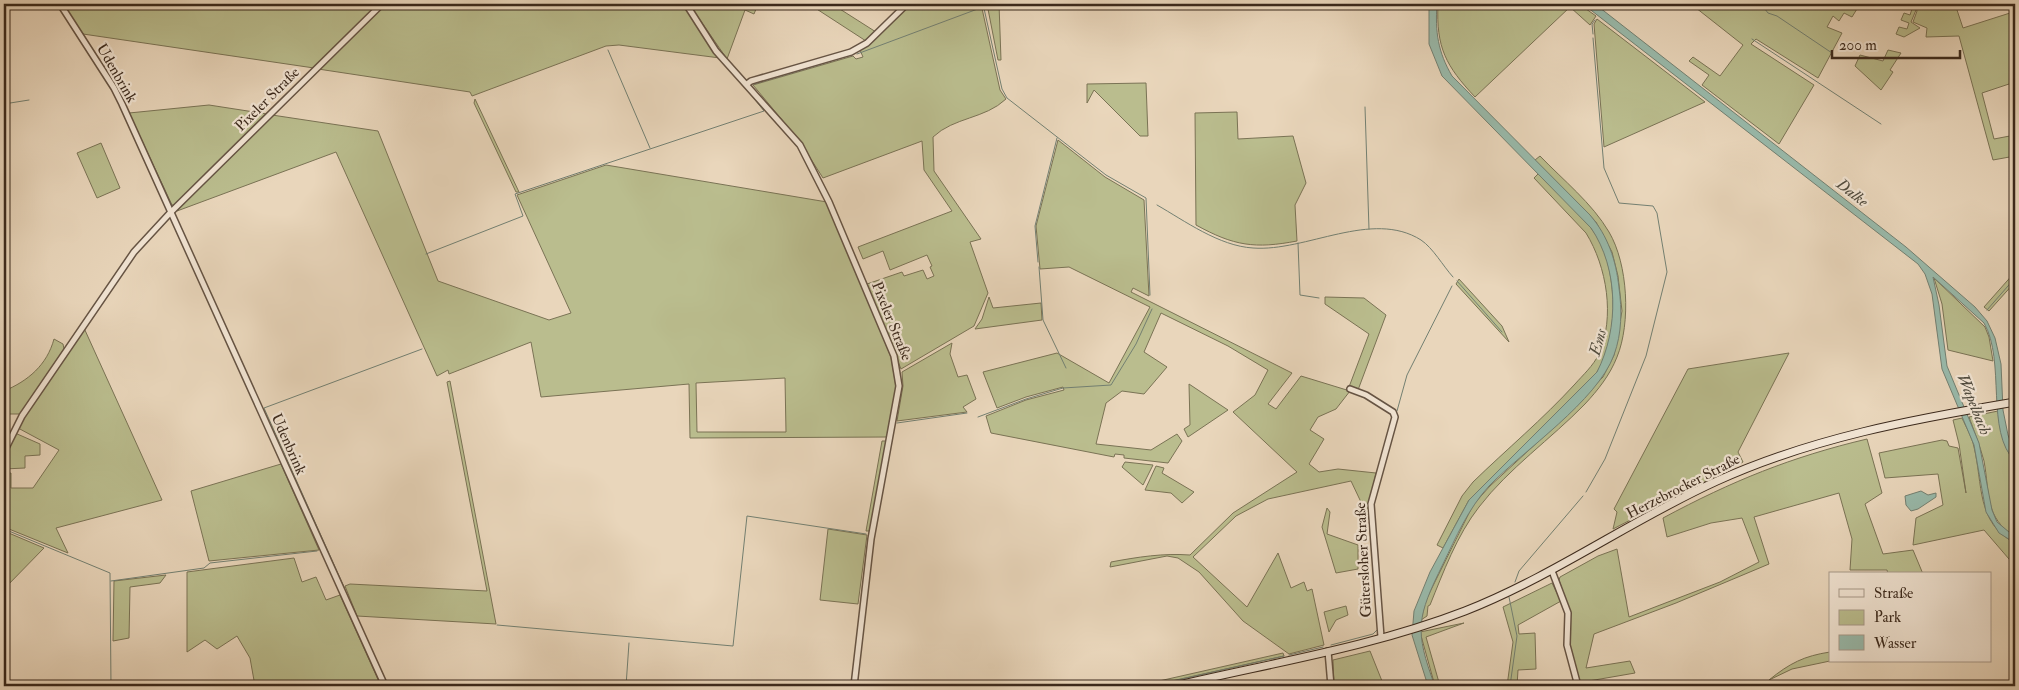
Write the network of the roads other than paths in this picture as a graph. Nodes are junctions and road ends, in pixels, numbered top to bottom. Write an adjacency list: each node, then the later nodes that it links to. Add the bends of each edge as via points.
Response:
1 (60, 4): 6 (street, Udenbrink, via 114,88)
2 (382, 4): 6 (street, Pixeler Straße)
3 (686, 4): 5 (street, Pixeler Straße, via 716,50)
4 (907, 4): 5 (street, via 866,43 851,52)
5 (747, 84): 15 (street, Pixeler Straße, via 797,140 818,178 898,372 899,386 871,539)
6 (170, 213): 9 (street, via 128,260 22,416); 14 (street, Udenbrink)
7 (1350, 389): 12 (street, Gütersloher Straße, via 1393,412 1395,418 1371,504)
8 (2015, 402): 10 (main road, Herzebrocker Straße, via 1826,441 1747,468 1662,509)
9 (4, 452)
10 (1552, 571): 11 (main road, Herzebrocker Straße, via 1464,611); 18 (street, via 1568,613 1567,645)
11 (1407, 630): 12 (main road, Gütersloher Straße)
12 (1381, 638): 13 (main road, Gütersloher Straße)
13 (1328, 651): 16 (main road, Gütersloher Straße); 17 (street)
14 (385, 686)
15 (854, 686)
16 (1174, 686)
17 (1331, 686)
18 (1578, 686)

